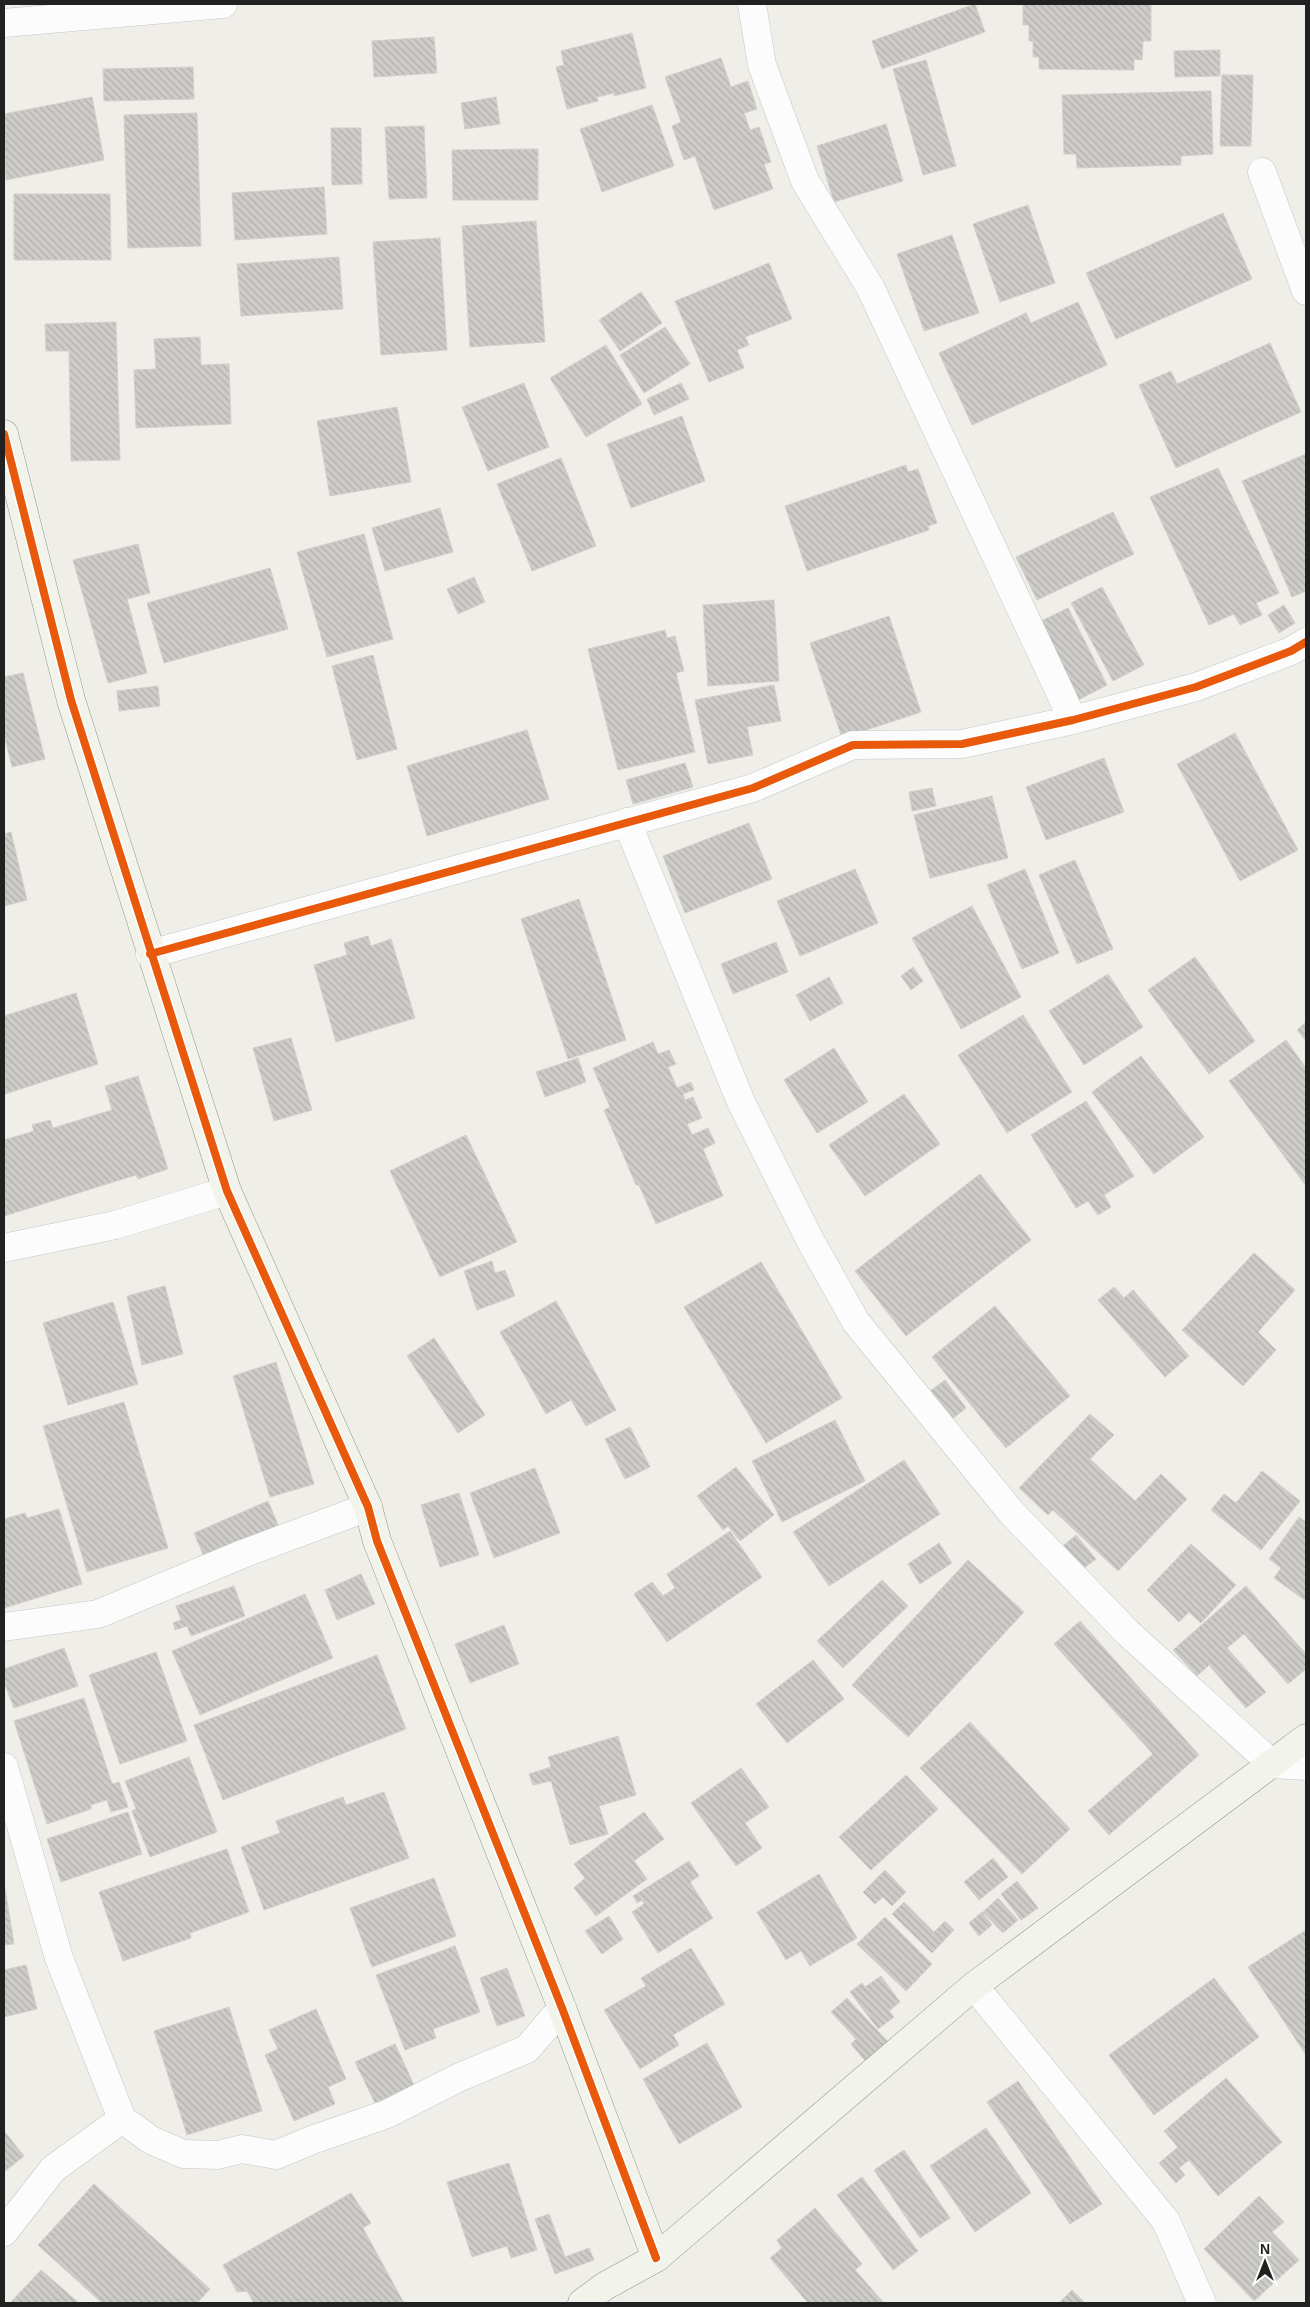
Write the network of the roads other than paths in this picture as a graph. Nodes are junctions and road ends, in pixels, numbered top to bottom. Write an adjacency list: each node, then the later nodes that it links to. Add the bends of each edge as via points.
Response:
1 (223, 4): 3 (street)
2 (752, 4): 8 (street, via 762,65 805,181 870,288)
3 (4, 23)
4 (1262, 172): 5 (street)
5 (1306, 291)
6 (4, 434): 10 (street, via 71,700)
7 (1306, 642): 8 (street, via 1291,651 1196,686)
8 (1073, 720): 9 (street, via 962,744 853,745 753,788)
9 (627, 822): 10 (street); 16 (street, via 741,1102 810,1240 856,1322 1011,1512 1127,1632)
10 (150, 954): 11 (street)
11 (227, 1191): 12 (street, via 115,1225); 13 (street)
12 (4, 1248)
13 (368, 1507): 14 (street, via 245,1553 98,1614); 20 (street, via 381,1550)
14 (4, 1627)
15 (1306, 1738): 16 (street)
16 (1272, 1764): 17 (street); 19 (street)
17 (1306, 1766)
18 (4, 1767): 21 (street, via 59,1958)
19 (974, 1986): 23 (street); 26 (street, via 1166,2221)
20 (562, 2008): 21 (street, via 527,2049 460,2077 387,2114 276,2155 242,2149 218,2155 183,2154 151,2140); 23 (street)
21 (122, 2119): 22 (street, via 53,2169)
22 (4, 2232)
23 (656, 2258): 24 (street)
24 (606, 2295): 25 (street)
25 (582, 2303)
26 (1202, 2303)

